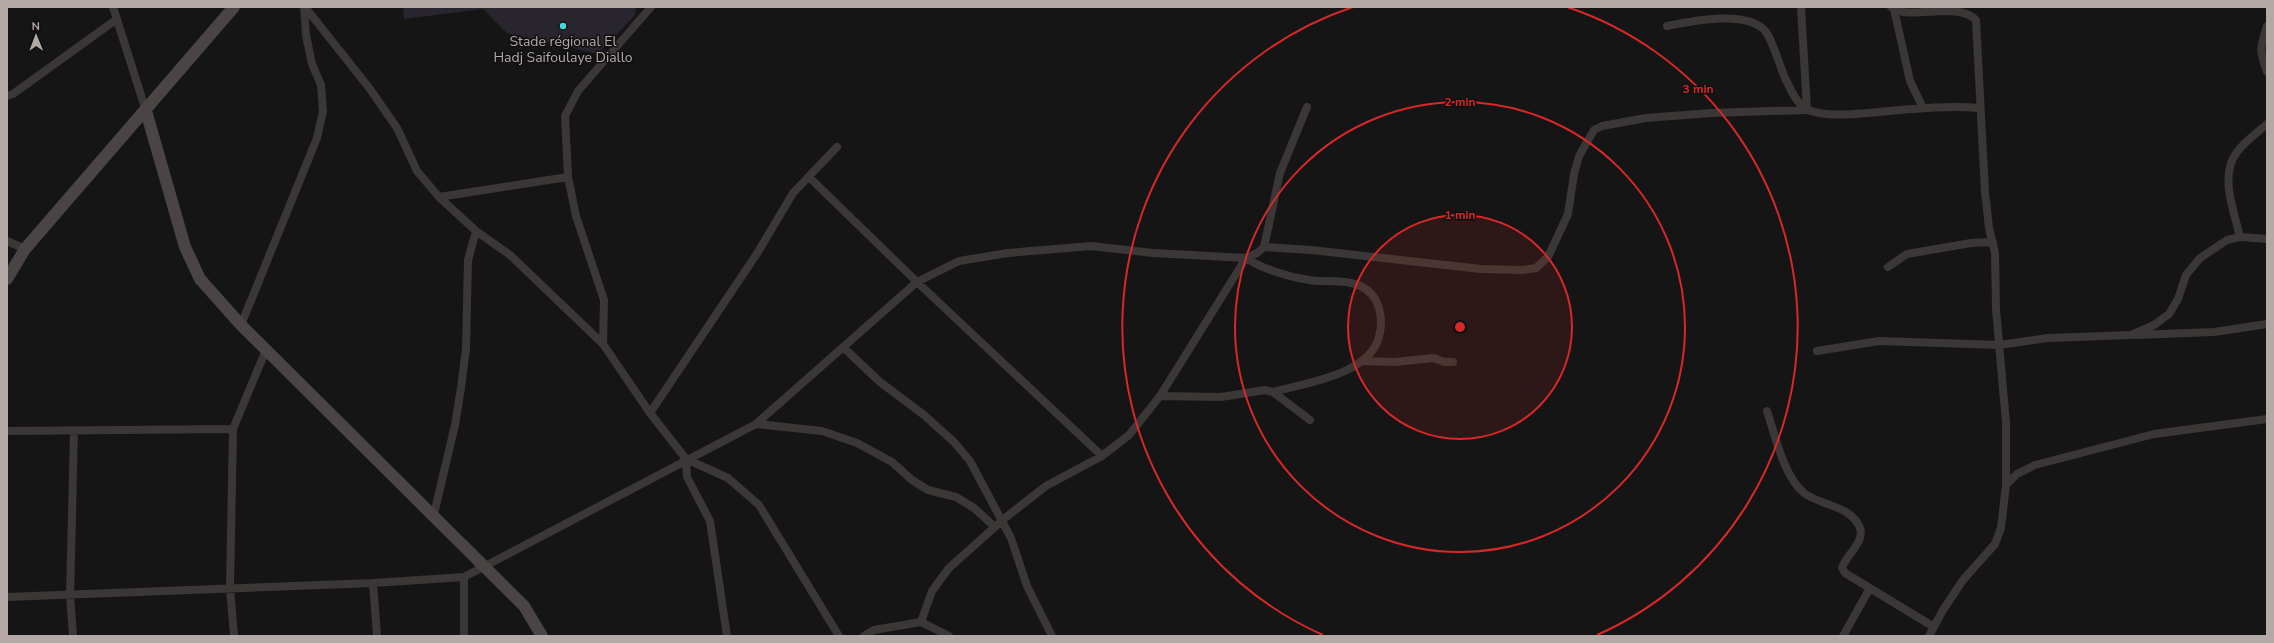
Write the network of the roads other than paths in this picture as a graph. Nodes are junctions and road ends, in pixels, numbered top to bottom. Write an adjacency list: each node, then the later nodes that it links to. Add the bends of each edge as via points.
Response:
1 (113, 7): 7 (street)
2 (234, 7): 16 (street)
3 (304, 7): 21 (street, via 370,90 396,128 417,171); 34 (street, via 311,56 321,85 321,118 317,138)
4 (651, 7): 19 (street, via 578,90 565,116)
5 (1801, 7): 15 (street)
6 (1893, 8): 13 (street, via 1910,81); 14 (street, via 1916,12 1957,10 1976,20)
7 (117, 19): 11 (street); 16 (street)
8 (1667, 26): 15 (street, via 1727,19 1758,23 1767,33 1780,69 1796,98)
9 (2267, 26): 10 (street, via 2261,43 2261,57)
10 (2267, 72)
11 (7, 96)
12 (1307, 107): 27 (street, via 1280,172)
13 (1923, 108): 14 (street); 15 (street, via 1862,114)
14 (1979, 108): 26 (street, via 1985,192)
15 (1807, 110): 27 (street, via 1646,118 1602,126 1594,130 1579,156 1568,214 1548,257 1536,268 1476,269)
16 (146, 111): 28 (street); 34 (street, via 185,247 200,279)
17 (2267, 124): 23 (street, via 2236,152 2229,169 2228,184)
18 (837, 147): 20 (street)
19 (568, 177): 21 (street); 36 (street, via 576,216 604,300)
20 (809, 177): 32 (street); 46 (street, via 793,193 758,252)
21 (439, 198): 22 (street)
22 (476, 231): 36 (street, via 510,255); 56 (street, via 468,260 466,349 461,388)
23 (2240, 237): 24 (street); 35 (street, via 2226,240 2200,258 2186,275 2178,299 2169,314 2154,325)
24 (2267, 239)
25 (7, 241): 28 (street)
26 (1993, 242): 30 (street, via 1907,254); 37 (street)
27 (1264, 247): 29 (street)
28 (25, 249): 31 (street)
29 (1246, 258): 32 (street, via 1152,253 1091,246 1008,253 959,261); 41 (street, via 1255,264 1308,280 1352,283 1373,296 1381,308 1379,338); 44 (street)
30 (1888, 267)
31 (7, 279)
32 (917, 282): 38 (street); 53 (street)
33 (2267, 324): 35 (street, via 2214,332)
34 (241, 325): 39 (street)
35 (2131, 335): 37 (street, via 2048,338)
36 (603, 344): 46 (street)
37 (1998, 344): 40 (street, via 1880,341); 55 (street, via 2004,399)
38 (844, 348): 49 (street); 57 (street, via 880,382 924,415 954,442 974,467)
39 (266, 350): 50 (street); 56 (street)
40 (1816, 351)
41 (1363, 361): 42 (street, via 1396,362 1434,358); 43 (street, via 1337,375)
42 (1453, 362)
43 (1273, 392): 44 (street, via 1265,390 1221,397); 48 (street)
44 (1160, 396): 53 (street, via 1129,435)
45 (1767, 411): 63 (street, via 1791,478 1805,493 1850,514 1860,528 1860,540 1842,568 1845,573)
46 (650, 413): 54 (street)
47 (2267, 419): 55 (street, via 2154,434 2095,448 2035,465 2017,474)
48 (1310, 420)
49 (756, 424): 54 (street); 58 (street, via 822,430 857,443 892,462 928,490 956,497 974,508)
50 (234, 429): 51 (street); 62 (street)
51 (74, 430): 52 (street); 64 (street)
52 (7, 431)
53 (1102, 456): 57 (street, via 1046,486)
54 (686, 459): 59 (street); 73 (street, via 687,477 710,521); 74 (street, via 728,478 759,505)
55 (2006, 485): 67 (street, via 2001,528 1995,544 1964,580)
56 (434, 514): 59 (street)
57 (1002, 520): 58 (street); 77 (street, via 1017,549 1027,586)
58 (995, 527): 66 (street, via 949,568 932,592)
59 (485, 566): 60 (street); 72 (street, via 524,606)
60 (464, 577): 61 (street); 71 (street)
61 (373, 583): 62 (street); 70 (street)
62 (230, 587): 64 (street); 69 (street)
63 (1870, 588): 67 (street); 78 (street)
64 (70, 594): 65 (street); 68 (street)
65 (7, 597)
66 (921, 622): 75 (street, via 874,630); 76 (street)
67 (1934, 627): 79 (street)
68 (73, 636)
69 (234, 636)
70 (377, 636)
71 (464, 636)
72 (542, 636)
73 (727, 636)
74 (839, 636)
75 (864, 636)
76 (949, 636)
77 (1052, 636)
78 (1843, 636)
79 (1929, 636)

